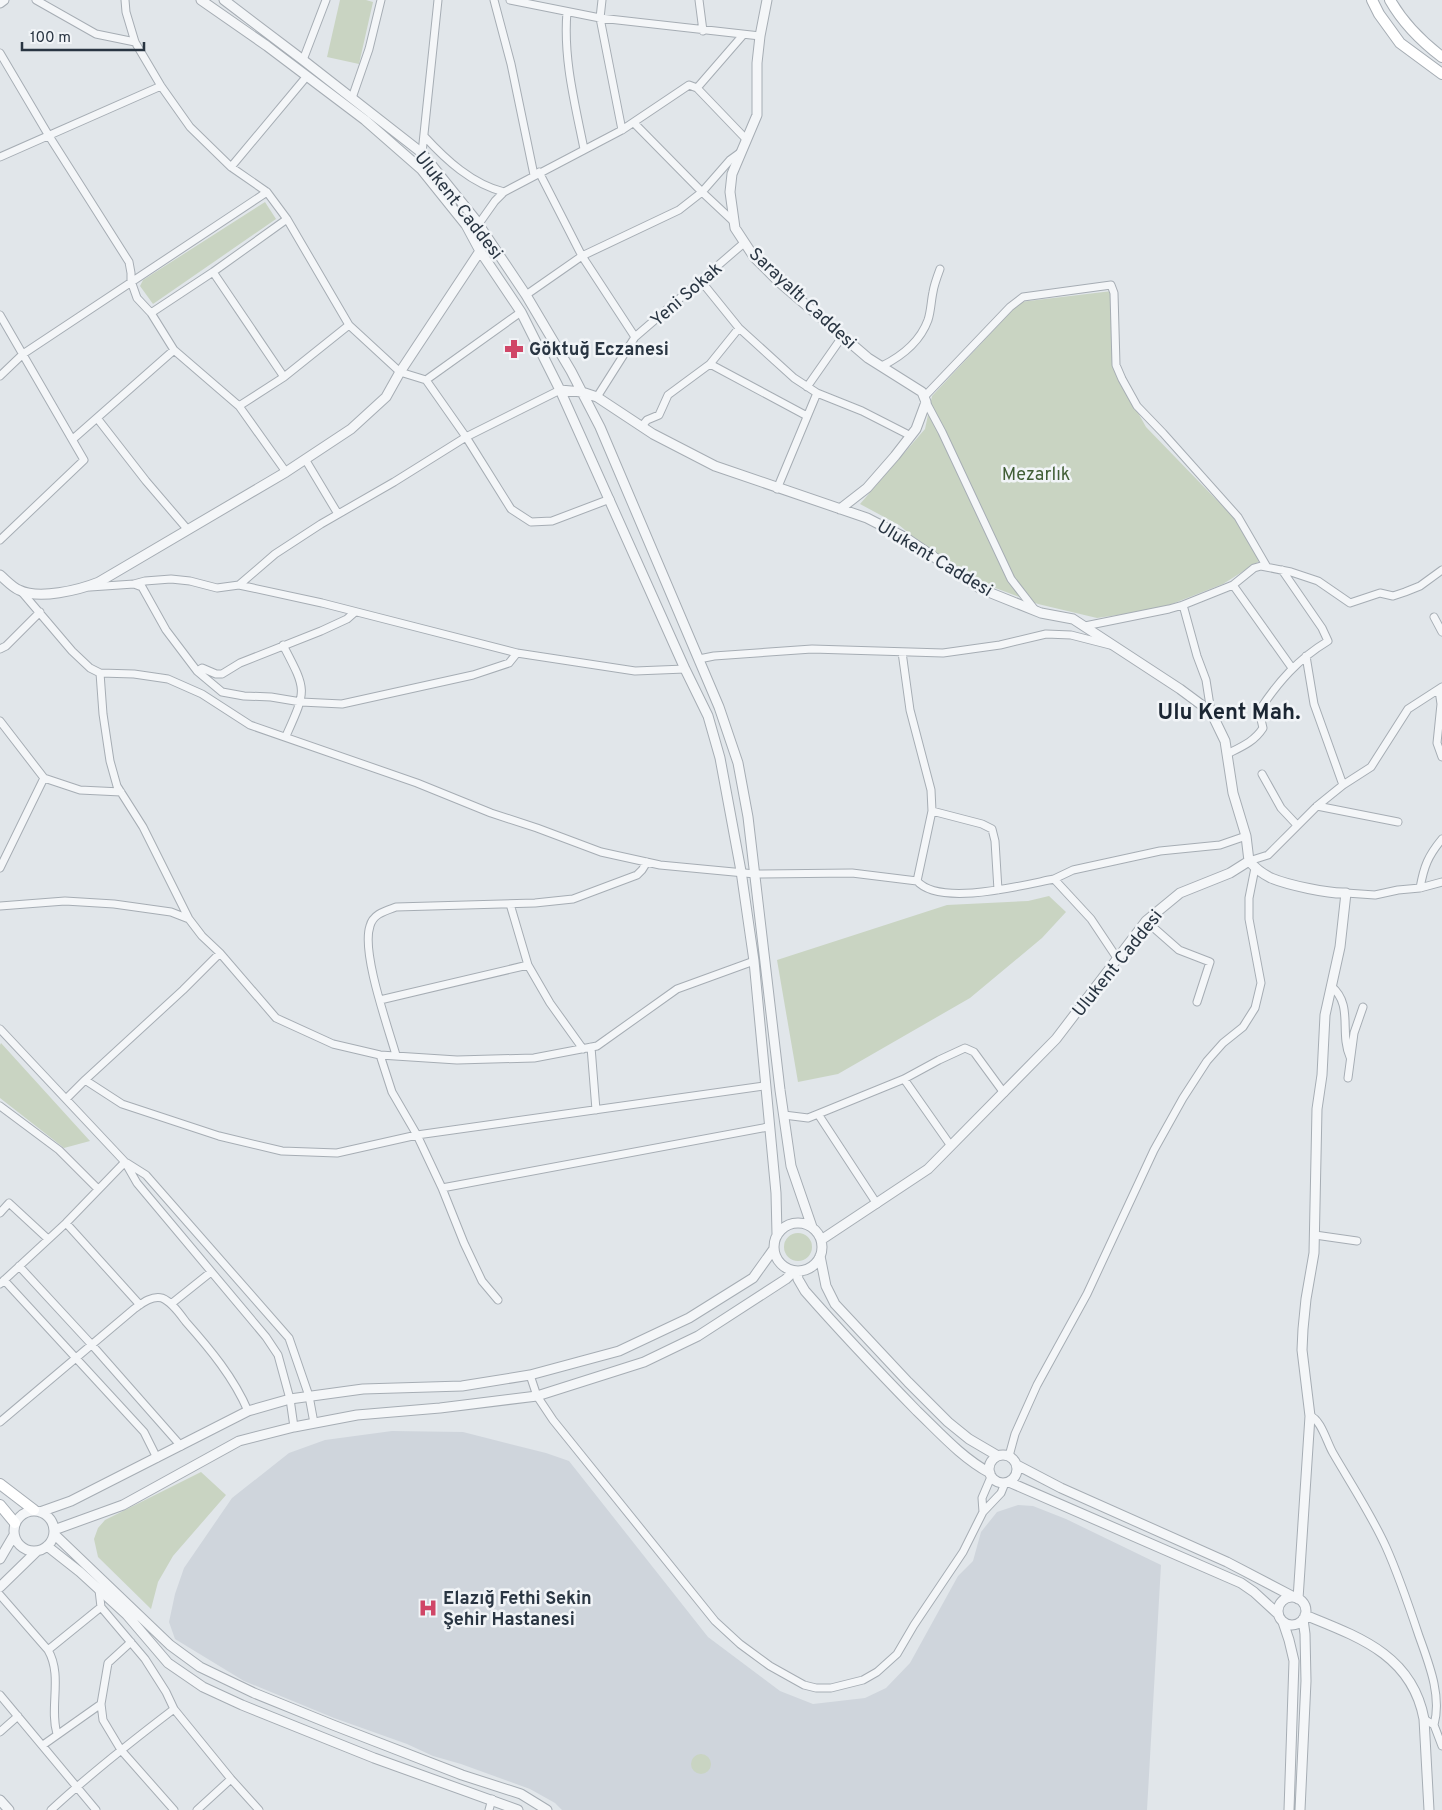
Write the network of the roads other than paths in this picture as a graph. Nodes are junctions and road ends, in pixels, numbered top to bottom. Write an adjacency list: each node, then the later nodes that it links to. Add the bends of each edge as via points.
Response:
1 (4, 0): 16 (street)
2 (36, 0): 22 (street, via 96,34)
3 (125, 0): 22 (street)
4 (201, 0): 27 (street)
5 (224, 0): 25 (street, Ulukent Caddesi)
6 (326, 0): 25 (street)
7 (381, 0): 30 (street)
8 (438, 0): 34 (street)
9 (494, 0): 41 (street)
10 (510, 0): 17 (street)
11 (602, 0): 18 (street)
12 (699, 0): 19 (street)
13 (767, 0): 21 (street, Sarayaltı Caddesi)
14 (1372, 0): 26 (main road, via 1400,43)
15 (1390, 0): 24 (main road, via 1398,16 1422,42)
16 (0, 3)
17 (567, 12): 18 (street); 36 (street, via 568,67)
18 (600, 18): 19 (street); 32 (street)
19 (704, 31): 20 (street)
20 (743, 35): 21 (street); 29 (street)
21 (760, 36): 35 (street, Sarayaltı Caddesi, via 757,114)
22 (135, 42): 28 (street)
23 (0, 53): 33 (street)
24 (1442, 57)
25 (304, 60): 30 (street, Ulukent Caddesi)
26 (1442, 74)
27 (306, 76): 40 (street); 49 (street, via 365,120 421,169 466,225)
28 (161, 86): 33 (street); 40 (street, via 190,127)
29 (697, 88): 31 (street, via 689,84); 35 (street)
30 (352, 98): 38 (street, Ulukent Caddesi)
31 (634, 122): 32 (street); 44 (street)
32 (622, 130): 36 (street)
33 (49, 136): 39 (street); 53 (street, via 129,262)
34 (424, 136): 38 (street); 43 (street, via 455,166 488,188)
35 (746, 138): 37 (street, Sarayaltı Caddesi)
36 (584, 150): 41 (street)
37 (741, 152): 44 (street); 46 (street, Sarayaltı Caddesi, via 732,174 730,192)
38 (422, 153): 47 (street, Ulukent Caddesi)
39 (0, 157)
40 (231, 167): 42 (street)
41 (537, 174): 43 (street); 50 (street)
42 (267, 192): 45 (street); 53 (street)
43 (504, 192): 47 (street)
44 (702, 192): 46 (street); 50 (street, via 679,210)
45 (287, 219): 52 (street); 60 (street)
46 (734, 222): 48 (street, Sarayaltı Caddesi)
47 (478, 225): 55 (street, Ulukent Caddesi)
48 (744, 243): 54 (street, Yeni Sokak); 63 (street, Sarayaltı Caddesi, via 778,281)
49 (480, 251): 56 (street); 68 (street)
50 (582, 256): 55 (street); 62 (street)
51 (940, 270): 67 (street, via 928,320 919,336 896,359)
52 (213, 272): 57 (street); 70 (street)
53 (130, 281): 57 (street, via 137,298); 65 (street)
54 (701, 281): 61 (street); 62 (street, Yeni Sokak)
55 (526, 295): 74 (street, Ulukent Caddesi)
56 (520, 312): 71 (street); 73 (street)
57 (151, 313): 64 (street)
58 (0, 315): 59 (street)
59 (3, 324): 65 (street)
60 (349, 325): 68 (street); 70 (street)
61 (739, 328): 66 (street); 72 (street)
62 (635, 337): 76 (street, Yeni Sokak)
63 (842, 337): 67 (street, Sarayaltı Caddesi); 72 (street)
64 (174, 350): 78 (street); 80 (street)
65 (23, 354): 69 (street); 84 (street)
66 (710, 364): 79 (street); 81 (street, via 668,395 659,415)
67 (882, 366): 77 (street, Sarayaltı Caddesi, via 922,392)
68 (400, 372): 71 (street); 85 (street, via 386,398 351,429)
69 (0, 376)
70 (284, 377): 78 (street)
71 (426, 380): 83 (street)
72 (807, 388): 75 (street)
73 (560, 390): 74 (street, Ulukent Caddesi); 83 (street); 88 (street)
74 (582, 392): 76 (street, Ulukent Caddesi); 115 (street)
75 (818, 393): 79 (street); 82 (street)
76 (597, 397): 81 (street, Ulukent Caddesi)
77 (925, 399): 82 (street); 93 (street, via 1010,307 1023,298 1111,285 1116,365 1122,379 1137,406 1238,517); 103 (street, via 1011,579)
78 (239, 406): 86 (street)
79 (807, 416): 87 (street)
80 (97, 418): 84 (street); 91 (street)
81 (642, 426): 87 (street, Ulukent Caddesi, via 715,466)
82 (911, 436): 89 (street, via 867,488)
83 (466, 437): 88 (street, via 511,509 531,522 552,521); 90 (street)
84 (73, 439): 92 (street, via 84,460)
85 (305, 460): 86 (street); 90 (street)
86 (286, 472): 91 (street)
87 (777, 489): 89 (street, Ulukent Caddesi)
88 (610, 499): 116 (street)
89 (840, 509): 103 (street, Ulukent Caddesi, via 867,518 906,538 981,589)
90 (338, 514): 98 (street, via 275,554)
91 (188, 530): 100 (street)
92 (0, 540)
93 (1267, 567): 94 (street); 99 (street, via 1254,568)
94 (1282, 570): 95 (street, via 1318,581 1350,603 1380,593 1393,596 1405,592 1420,586); 114 (street, via 1328,641)
95 (1442, 570)
96 (0, 575): 101 (street)
97 (134, 584): 98 (street, via 171,579 217,588); 100 (street); 118 (street, via 142,588 166,630)
98 (239, 585): 105 (street)
99 (1233, 585): 102 (street); 117 (street)
100 (85, 588): 101 (street, via 36,595)
101 (21, 590): 104 (street)
102 (1183, 605): 107 (street); 122 (street, via 1206,680)
103 (1036, 610): 107 (street, Ulukent Caddesi, via 1073,619)
104 (40, 612): 111 (street); 119 (street, via 72,651)
105 (355, 612): 109 (street, via 321,631); 113 (street)
106 (1434, 617): 108 (street)
107 (1085, 626): 110 (street, Ulukent Caddesi)
108 (1442, 632)
109 (283, 645): 118 (street, via 222,674 202,668); 121 (street, via 302,682)
110 (1114, 646): 112 (street, via 1071,635 1046,634 943,653); 122 (street, Ulukent Caddesi)
111 (0, 649)
112 (902, 652): 115 (street, via 812,649); 132 (street, via 910,710 931,790)
113 (517, 653): 116 (street, via 635,671); 121 (street, via 509,663 473,675 342,704)
114 (1306, 656): 117 (street); 129 (street, via 1314,704)
115 (699, 659): 141 (street, via 738,763)
116 (685, 668): 140 (street, via 708,716 720,758)
117 (1292, 668): 125 (street, via 1259,711 1262,728 1258,736)
118 (197, 671): 121 (street, via 222,692)
119 (100, 673): 124 (street, via 168,679 202,694 250,725); 130 (street, via 110,761)
120 (1440, 689): 126 (street, via 1437,742); 129 (street, via 1408,709 1371,767)
121 (302, 702): 124 (street)
122 (1211, 712): 125 (street, Ulukent Caddesi, via 1226,741)
123 (0, 721): 128 (street)
124 (286, 736): 137 (street, via 601,852)
125 (1227, 754): 135 (street, Ulukent Caddesi, via 1233,793)
126 (1442, 758)
127 (1262, 774): 134 (street, via 1280,808)
128 (44, 778): 130 (street, via 80,790); 139 (street)
129 (1343, 785): 131 (street)
130 (121, 792): 150 (street, via 143,827)
131 (1317, 806): 133 (street); 134 (street)
132 (932, 811): 143 (street); 146 (street, via 992,829 996,840)
133 (1398, 822)
134 (1297, 825): 138 (street, via 1268,855)
135 (1246, 836): 138 (street, Ulukent Caddesi); 142 (street, via 1220,845 1160,851 1073,870)
136 (1442, 840): 145 (street, via 1424,865)
137 (646, 862): 140 (street); 148 (street, via 637,875 573,899)
138 (1252, 864): 147 (street, via 1272,878); 151 (street, Ulukent Caddesi, via 1180,893); 213 (street, via 1249,919 1261,983 1255,1008 1243,1027 1223,1042 1207,1061 1154,1150 1087,1294 1036,1385)
139 (0, 868)
140 (742, 872): 141 (street); 154 (street)
141 (755, 874): 143 (street, via 852,873); 175 (street)
142 (1054, 879): 146 (street); 153 (street, via 1090,919)
143 (917, 881): 146 (street, via 923,888 945,893)
144 (1442, 882): 145 (street)
145 (1420, 888): 147 (street, via 1375,895)
146 (998, 890)
147 (1346, 893): 156 (street, via 1340,947)
148 (510, 904): 155 (street); 157 (street, via 396,907 376,915 367,942)
149 (0, 906): 150 (street, via 65,901 114,904 171,912)
150 (190, 919): 152 (street, via 202,936)
151 (1146, 921): 153 (street, Ulukent Caddesi); 158 (street, via 1179,950 1210,962)
152 (220, 952): 163 (street, via 276,1018 333,1044); 168 (street)
153 (1117, 958): 170 (street, Ulukent Caddesi, via 1056,1039)
154 (754, 961): 161 (street, via 678,989); 169 (street)
155 (528, 965): 157 (street); 162 (street)
156 (1331, 986): 165 (street, via 1342,997 1345,1006 1345,1041); 187 (street, via 1325,1015 1317,1109)
157 (380, 1000): 164 (street)
158 (1197, 1002)
159 (1363, 1007): 165 (street)
160 (1, 1033): 171 (street)
161 (591, 1047): 162 (street); 173 (street)
162 (583, 1049): 164 (street, via 534,1058 457,1060)
163 (380, 1054): 164 (street); 177 (street, via 392,1092)
164 (396, 1055)
165 (1350, 1056): 166 (street)
166 (1348, 1078)
167 (904, 1079): 170 (street, via 965,1048 974,1052); 174 (street); 178 (street)
168 (85, 1080): 171 (street); 177 (street, via 122,1104 219,1136 282,1151 337,1153)
169 (764, 1086): 173 (street); 176 (street)
170 (1004, 1093): 178 (street, Ulukent Caddesi)
171 (66, 1099): 179 (street)
172 (0, 1106): 181 (street, via 59,1150)
173 (596, 1110): 177 (street)
174 (818, 1114): 175 (street, via 808,1118); 182 (street)
175 (784, 1115): 185 (street, via 791,1166)
176 (768, 1127): 180 (street); 186 (street)
177 (417, 1135): 180 (street)
178 (951, 1146): 182 (street, Ulukent Caddesi, via 928,1169)
179 (125, 1162): 181 (street); 195 (street, via 137,1183); 203 (street, via 146,1175 289,1338)
180 (442, 1188): 197 (street, via 482,1281)
181 (98, 1189): 184 (street)
182 (877, 1204): 189 (street, Ulukent Caddesi)
183 (0, 1213): 188 (street, via 9,1203)
184 (66, 1223): 188 (street); 199 (street)
185 (812, 1227): 186 (street, via 797,1222 782,1228); 189 (street)
186 (777, 1234): 191 (street)
187 (1315, 1235): 190 (street); 207 (street, via 1302,1350)
188 (48, 1239): 193 (street)
189 (821, 1240): 192 (street)
190 (1357, 1241)
191 (773, 1250): 194 (street, via 780,1264); 202 (street, via 753,1278 689,1318 619,1352)
192 (820, 1256): 194 (street, via 810,1268); 212 (street, via 826,1286 835,1304 948,1422)
193 (19, 1266): 196 (street); 200 (street)
194 (796, 1271): 204 (street, via 698,1336 644,1362); 216 (street, via 805,1291 900,1394 957,1449)
195 (211, 1272): 198 (street); 205 (street, via 278,1355)
196 (2, 1282): 201 (street)
197 (498, 1300)
198 (171, 1304): 199 (street, via 153,1298); 206 (street, via 211,1350 242,1395)
199 (140, 1305): 200 (street)
200 (92, 1345): 201 (street); 211 (street)
201 (76, 1358): 208 (street); 214 (street, via 144,1432)
202 (530, 1375): 203 (street, via 462,1386 363,1389); 204 (street)
203 (309, 1396): 205 (street); 209 (street)
204 (537, 1396): 209 (street, via 357,1415); 221 (street, via 714,1621 770,1666 804,1685 816,1688 846,1686 863,1680 888,1664 963,1552)
205 (290, 1399): 206 (street); 210 (street)
206 (248, 1411): 211 (street)
207 (1310, 1416): 231 (street); 242 (street, via 1319,1423 1376,1526 1394,1566 1429,1666 1437,1708)
208 (0, 1422)
209 (314, 1423): 210 (street)
210 (294, 1427): 223 (street, via 238,1441 122,1505)
211 (181, 1446): 214 (street)
212 (998, 1456): 213 (street); 216 (street, via 992,1461)
213 (1009, 1456): 215 (street)
214 (157, 1458): 220 (street, via 71,1501)
215 (1017, 1465): 217 (street, via 1015,1477); 231 (street, via 1227,1562)
216 (990, 1475): 217 (street, via 997,1482); 221 (street, via 982,1498)
217 (1007, 1483): 221 (street); 234 (street, via 1241,1583)
218 (0, 1484): 220 (main road)
219 (0, 1505): 222 (main road)
220 (37, 1511): 222 (street, via 23,1514); 223 (street, via 50,1519)
221 (983, 1512)
222 (15, 1523): 224 (street)
223 (54, 1532): 225 (street); 260 (street, via 170,1645 200,1667 333,1725 521,1794)
224 (14, 1535): 226 (street, via 20,1546); 227 (street)
225 (47, 1546): 226 (street); 229 (street)
226 (37, 1551): 228 (street)
227 (0, 1559)
228 (0, 1587)
229 (99, 1590): 232 (street); 250 (street, via 168,1663 203,1687 374,1758)
230 (0, 1595): 236 (street)
231 (1296, 1598): 233 (street, via 1304,1606); 234 (street, via 1281,1601)
232 (101, 1607): 235 (street); 236 (street)
233 (1304, 1617): 234 (street, via 1296,1624 1287,1624); 241 (street, via 1348,1633 1392,1660 1417,1691); 262 (street, via 1306,1658)
234 (1280, 1618): 261 (street, via 1294,1661)
235 (131, 1642): 238 (street, via 106,1666); 239 (street, via 156,1675)
236 (48, 1650): 244 (street, via 55,1670)
237 (0, 1695): 240 (street)
238 (101, 1704): 244 (street); 247 (street, via 103,1720)
239 (174, 1709): 247 (street); 248 (street)
240 (18, 1716): 243 (street); 245 (street)
241 (1424, 1720): 242 (street); 263 (street)
242 (1434, 1725): 246 (street)
243 (0, 1732)
244 (57, 1734): 245 (street)
245 (43, 1745): 249 (street)
246 (1442, 1746)
247 (121, 1750): 249 (street); 255 (street)
248 (231, 1779): 256 (street); 257 (street)
249 (76, 1787): 253 (street); 254 (street)
250 (492, 1799): 258 (street); 259 (street)
251 (0, 1800): 252 (street)
252 (9, 1810)
253 (51, 1810)
254 (96, 1810)
255 (174, 1810)
256 (197, 1810)
257 (259, 1810)
258 (489, 1810)
259 (518, 1810)
260 (547, 1810)
261 (1289, 1810)
262 (1300, 1810)
263 (1429, 1810)

